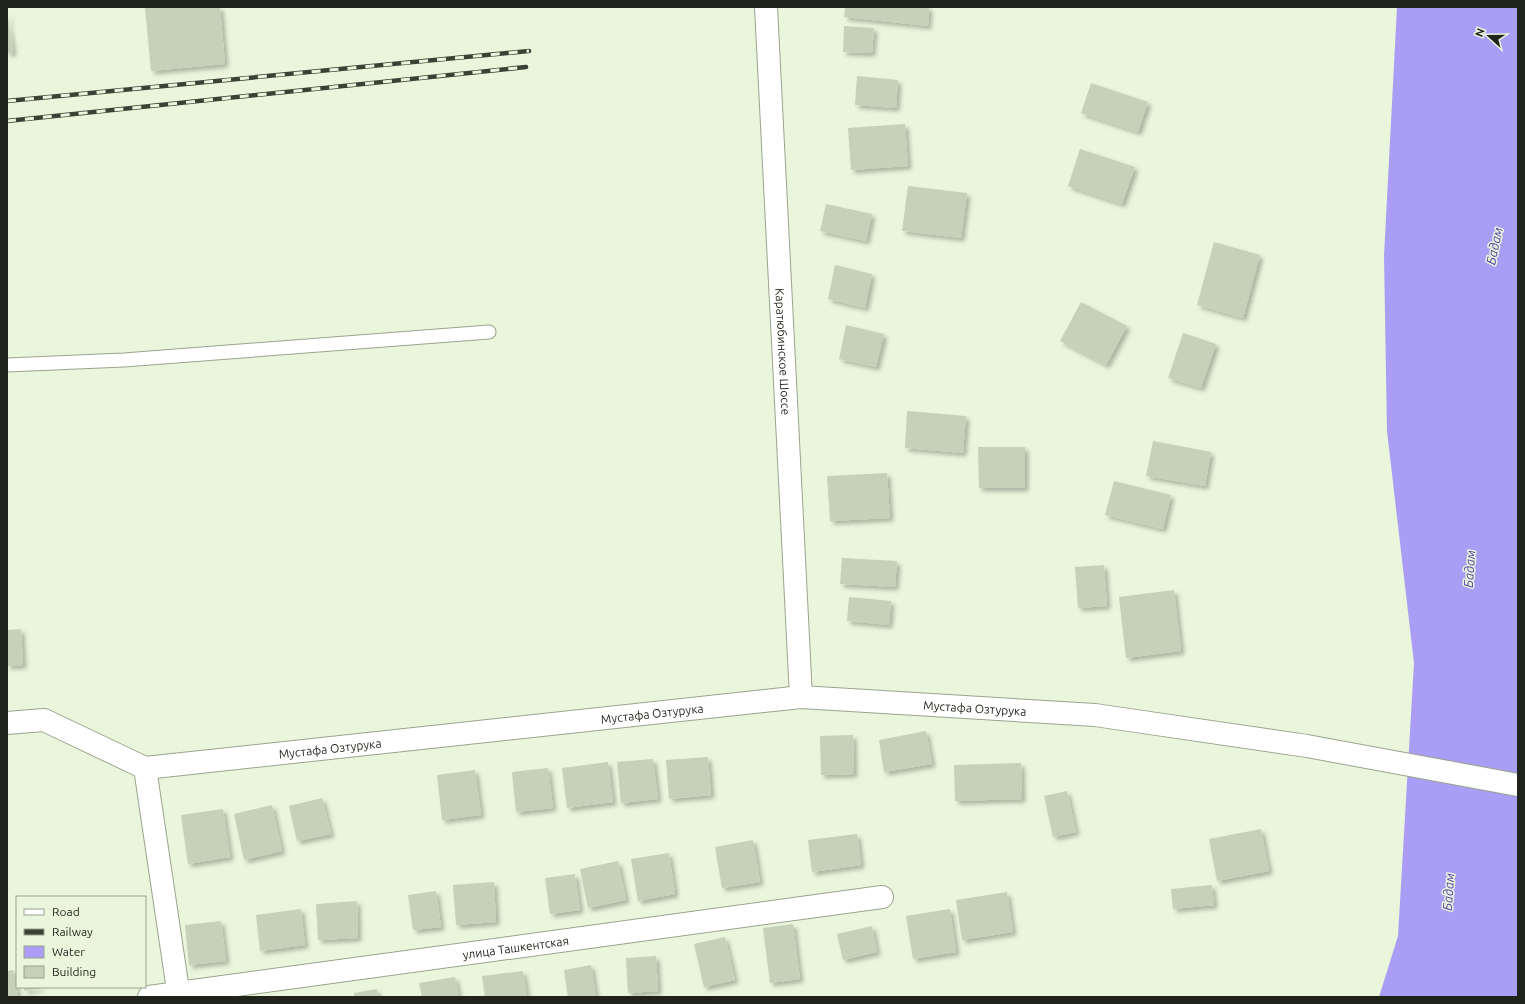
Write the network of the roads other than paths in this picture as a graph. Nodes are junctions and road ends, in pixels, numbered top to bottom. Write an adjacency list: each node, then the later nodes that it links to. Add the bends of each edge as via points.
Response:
1 (766, 7): 4 (street, Каратюбинское Шоссе)
2 (489, 332): 3 (lane, via 124,360)
3 (7, 365)
4 (801, 697): 6 (street, Мустафа Озтурука); 7 (street, Мустафа Озтурука, via 1095,715 1307,746)
5 (7, 723): 6 (street, via 44,720)
6 (145, 768): 9 (street)
7 (1518, 785)
8 (882, 897): 9 (street, улица Ташкентская)
9 (178, 995): 10 (street, улица Ташкентская)
10 (148, 997)

